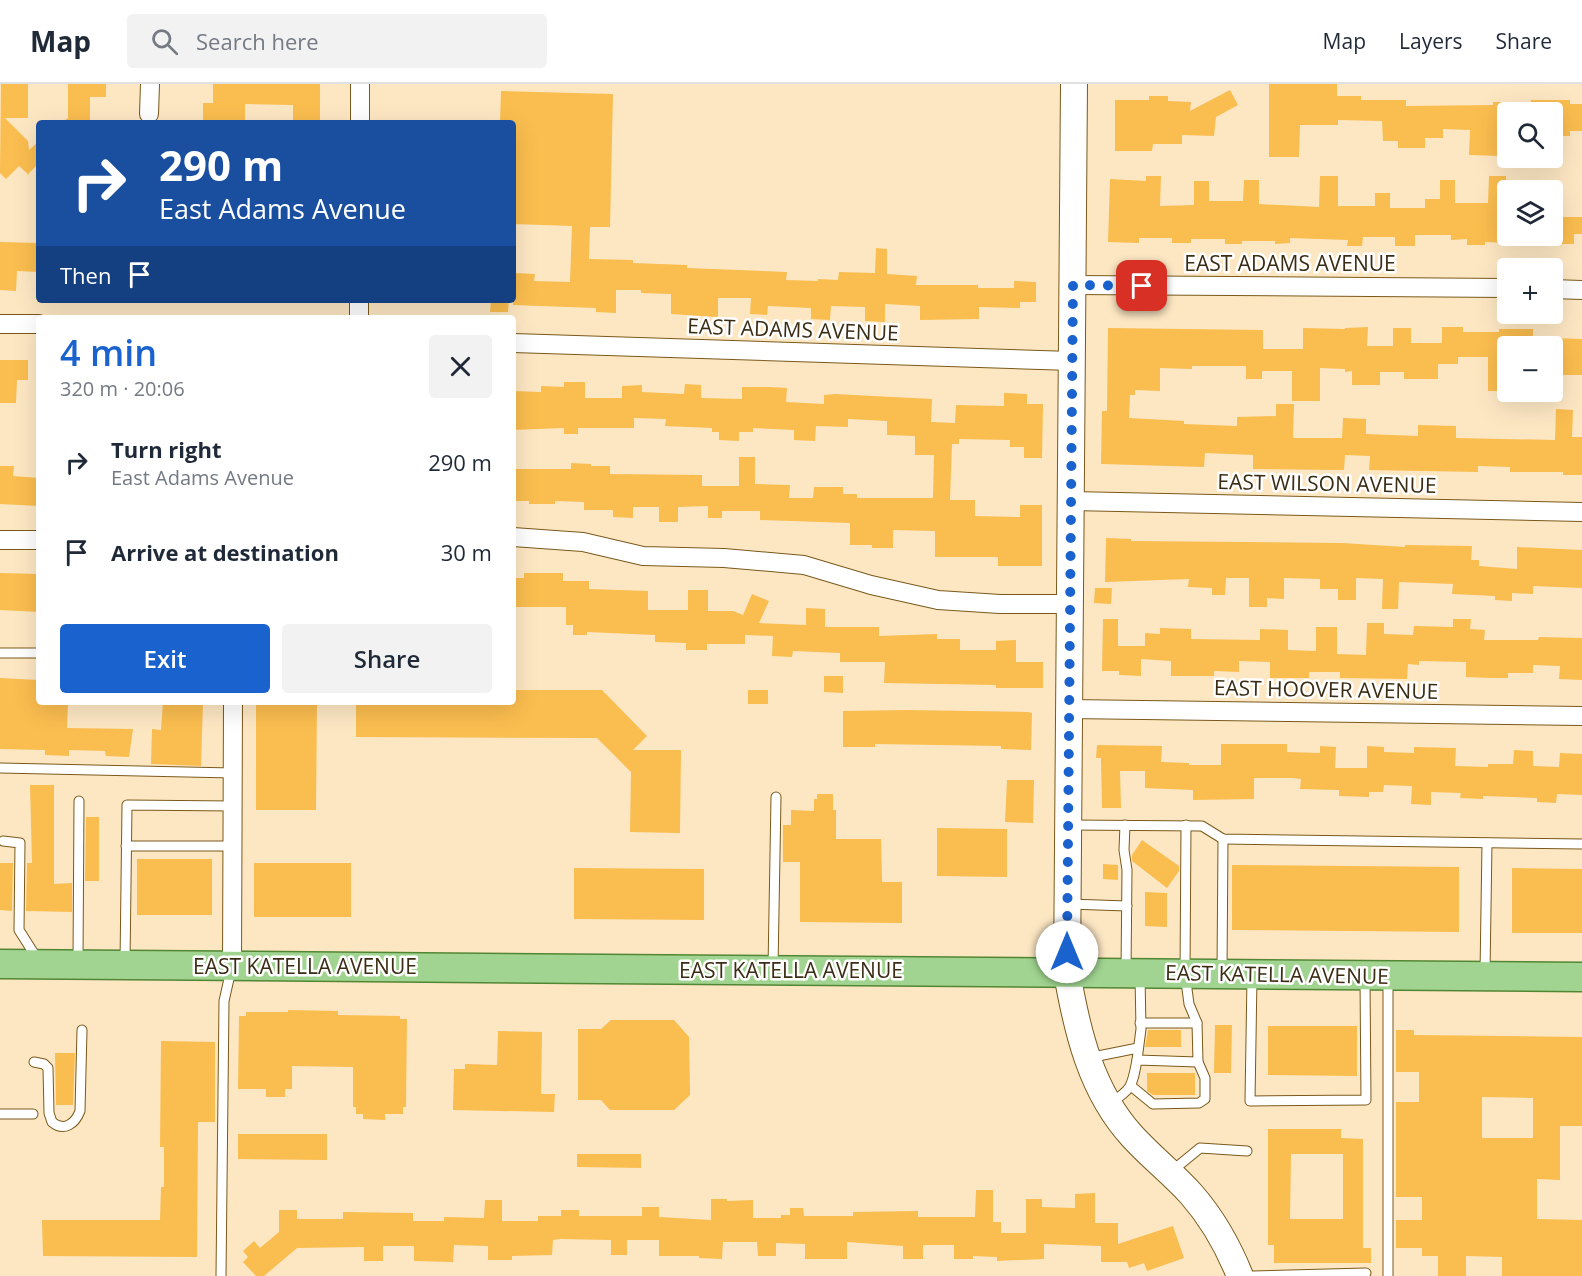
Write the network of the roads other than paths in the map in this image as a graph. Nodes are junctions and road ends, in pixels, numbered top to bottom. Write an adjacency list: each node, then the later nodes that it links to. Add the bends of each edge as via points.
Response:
1 (150, 84): 4 (street)
2 (360, 84): 5 (street)
3 (1074, 84): 6 (street)
4 (149, 114)
5 (360, 120)
6 (1073, 285): 7 (street, EAST ADAMS AVENUE); 13 (street)
7 (1497, 288)
8 (1563, 289): 9 (street)
9 (1582, 290)
10 (0, 324): 11 (street)
11 (36, 324)
12 (516, 344): 13 (street, EAST ADAMS AVENUE)
13 (1072, 361): 14 (street)
14 (1071, 501): 15 (street, EAST WILSON AVENUE); 19 (street)
15 (1582, 512)
16 (516, 537): 19 (street, via 583,542 643,556 804,565 938,600)
17 (0, 540): 18 (street)
18 (36, 540)
19 (1070, 604): 23 (street)
20 (0, 653): 21 (lane)
21 (36, 653)
22 (233, 705): 26 (street)
23 (1069, 709): 24 (street, EAST HOOVER AVENUE); 30 (street)
24 (1582, 716)
25 (0, 768): 26 (lane)
26 (232, 773): 29 (street)
27 (776, 797): 46 (lane)
28 (79, 801): 43 (lane)
29 (232, 806): 37 (lane, via 127,805); 38 (street)
30 (1068, 825): 31 (lane); 39 (street)
31 (1125, 825): 32 (lane); 40 (lane)
32 (1186, 825): 33 (lane, via 1202,825); 49 (lane)
33 (1223, 839): 35 (lane); 50 (lane)
34 (3, 841): 42 (lane, via 20,843 19,930)
35 (1487, 843): 36 (lane); 53 (lane)
36 (1582, 844)
37 (126, 846): 38 (lane); 44 (lane)
38 (232, 846): 45 (street)
39 (1067, 903): 40 (lane); 47 (street)
40 (1127, 906): 48 (lane)
41 (0, 964): 42 (main road, EAST KATELLA AVENUE)
42 (41, 964): 43 (main road, EAST KATELLA AVENUE)
43 (78, 964): 44 (main road, EAST KATELLA AVENUE)
44 (124, 965): 45 (main road, EAST KATELLA AVENUE)
45 (232, 966): 46 (main road, EAST KATELLA AVENUE); 70 (lane, via 224,1001)
46 (773, 970): 47 (main road, EAST KATELLA AVENUE)
47 (1067, 973): 48 (main road, EAST KATELLA AVENUE); 59 (street)
48 (1133, 973): 49 (main road, EAST KATELLA AVENUE); 55 (lane)
49 (1185, 974): 50 (main road, EAST KATELLA AVENUE); 56 (lane, via 1189,1004)
50 (1222, 974): 51 (main road, EAST KATELLA AVENUE)
51 (1252, 975): 52 (main road, EAST KATELLA AVENUE); 52 (lane, via 1250,1101 1366,1100)
52 (1377, 976): 53 (main road, EAST KATELLA AVENUE); 73 (lane)
53 (1485, 976): 54 (main road, EAST KATELLA AVENUE)
54 (1582, 977)
55 (1140, 1023): 56 (lane); 58 (lane)
56 (1197, 1023): 62 (lane)
57 (82, 1030): 61 (lane, via 81,1107 78,1117 68,1126 52,1122 48,1068)
58 (1138, 1048): 59 (lane); 60 (lane)
59 (1087, 1059): 64 (street)
60 (1137, 1060): 62 (lane); 63 (lane)
61 (34, 1062)
62 (1198, 1062): 63 (lane, via 1205,1078 1205,1099 1200,1103 1153,1104)
63 (1131, 1086): 64 (lane)
64 (1109, 1104): 68 (street, via 1131,1136)
65 (0, 1114): 66 (lane)
66 (33, 1114)
67 (1247, 1151): 68 (lane, via 1200,1148)
68 (1170, 1173): 71 (street, via 1217,1227)
69 (1366, 1273): 72 (lane)
70 (221, 1276)
71 (1240, 1276)
72 (1253, 1276)
73 (1388, 1276)

